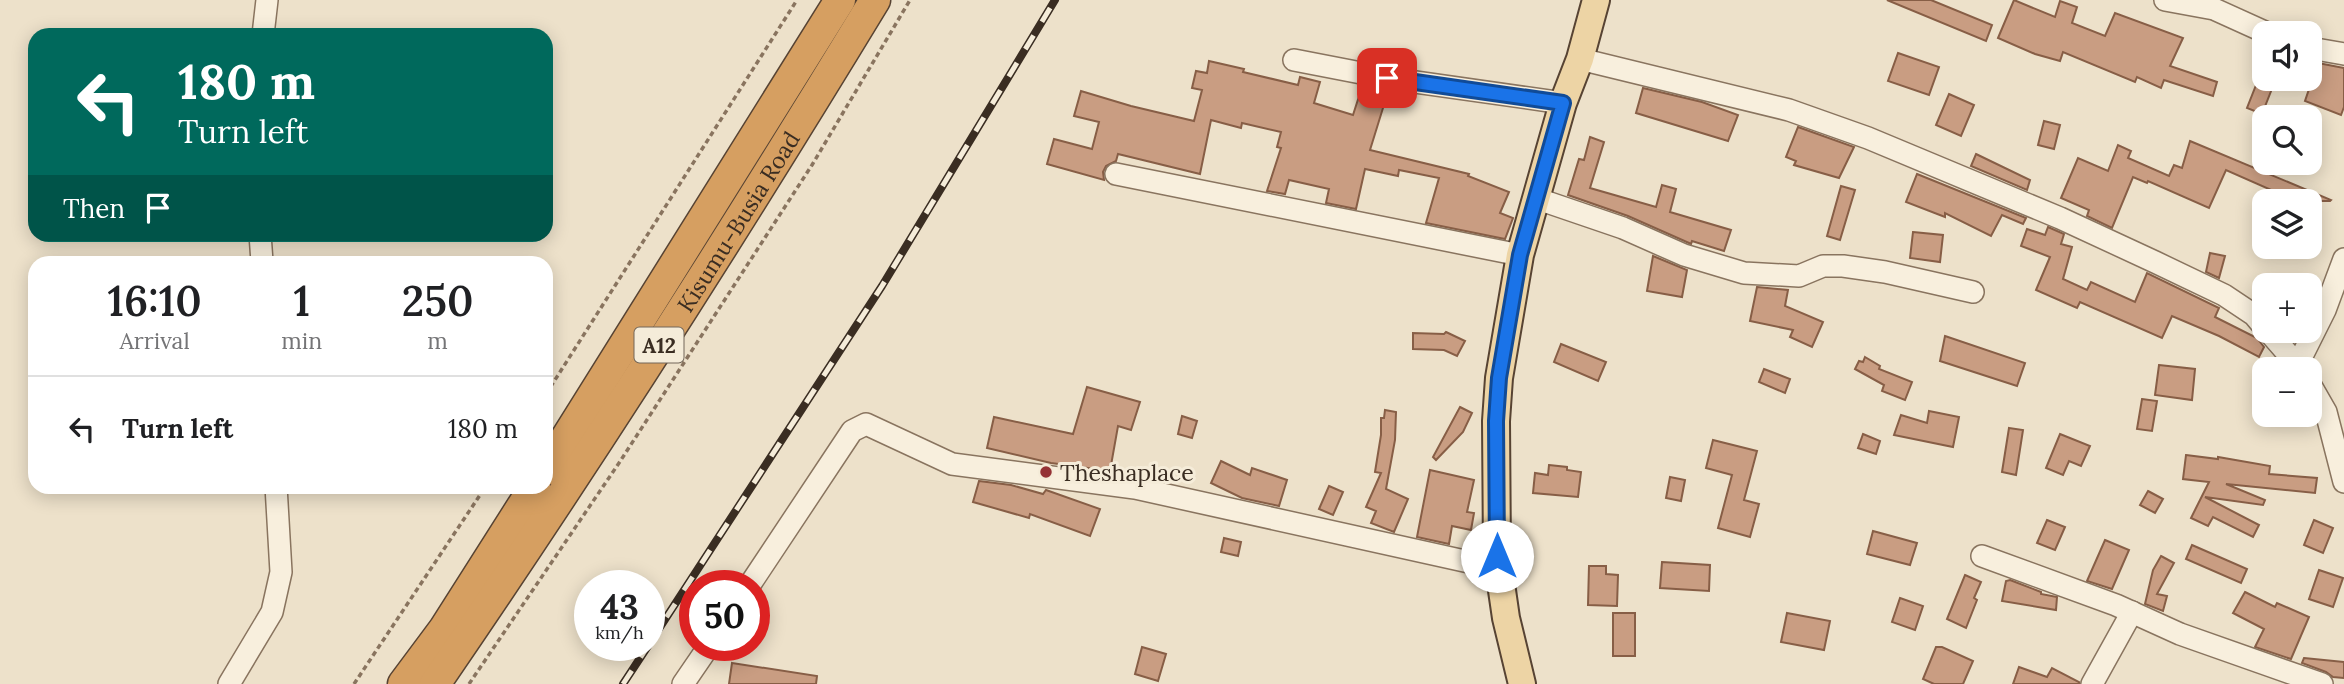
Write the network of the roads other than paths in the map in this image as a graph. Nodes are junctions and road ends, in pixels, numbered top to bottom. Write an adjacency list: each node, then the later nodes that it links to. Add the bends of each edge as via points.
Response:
1 (267, 0): 7 (street)
2 (840, 0): 23 (highway, Kisumu-Busia Road / A12)
3 (876, 0): 34 (highway, Kisumu-Busia Road / A12, via 564,493)
4 (1596, 0): 10 (main road)
5 (2165, 0): 6 (street, via 2214,9)
6 (2252, 26)
7 (264, 28)
8 (2322, 50): 9 (street)
9 (2344, 54)
10 (1580, 59): 12 (main road); 18 (street, via 1789,110 1868,138 2060,218 2224,295)
11 (1294, 60): 12 (street)
12 (1563, 103): 14 (main road)
13 (1116, 174): 15 (street)
14 (1538, 199): 15 (main road); 17 (street, via 1744,274 1799,276 1823,266 1843,266)
15 (1520, 255): 27 (main road, via 1499,378)
16 (2344, 259): 21 (street)
17 (1973, 292)
18 (2252, 314)
19 (2279, 343): 20 (street)
20 (2291, 357)
21 (2304, 357)
22 (2322, 405): 24 (street)
23 (553, 459)
24 (2344, 482)
25 (277, 494): 32 (street, via 282,572 272,612)
26 (531, 494): 33 (highway)
27 (1497, 556): 29 (street, via 1478,564 1135,488 951,464 866,424 852,431); 36 (main road)
28 (1982, 556): 30 (street)
29 (759, 570)
30 (2132, 612): 37 (street); 38 (street, via 2180,634)
31 (699, 661): 35 (street)
32 (229, 684)
33 (403, 684)
34 (435, 684)
35 (683, 684)
36 (1522, 684)
37 (2092, 684)
38 (2322, 684)

